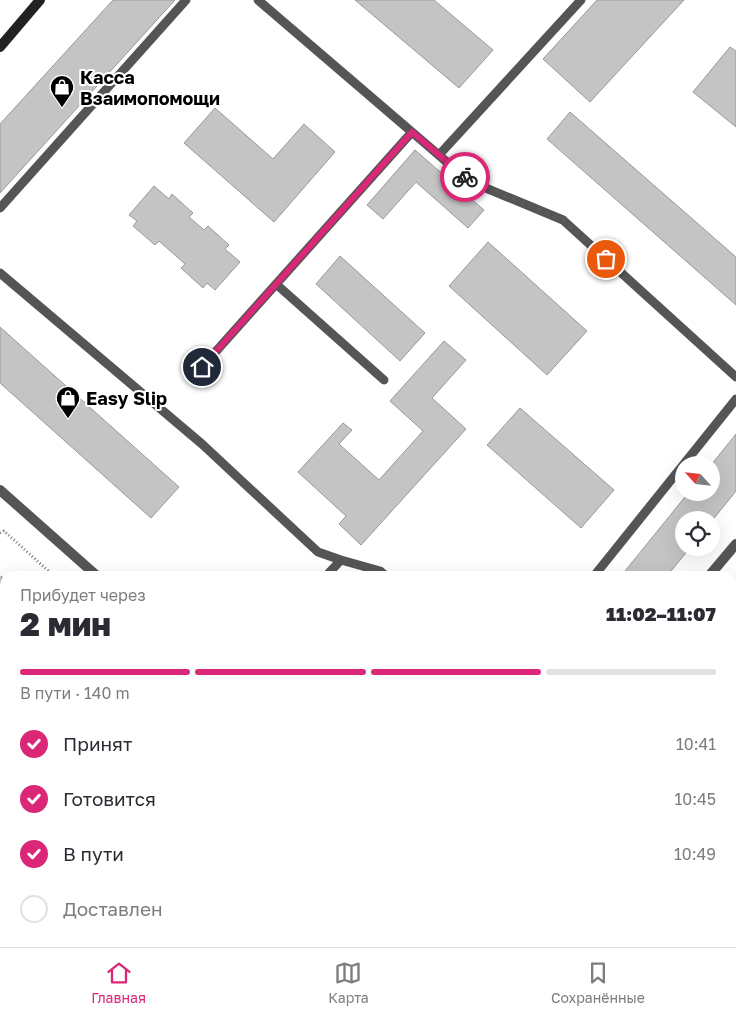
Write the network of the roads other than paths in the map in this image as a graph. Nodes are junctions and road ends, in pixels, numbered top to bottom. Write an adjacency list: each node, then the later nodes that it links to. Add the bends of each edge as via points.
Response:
1 (186, 0): 8 (lane)
2 (258, 0): 6 (lane)
3 (581, 0): 7 (lane)
4 (37, 1): 5 (street)
5 (0, 47)
6 (412, 132): 7 (lane); 10 (lane)
7 (439, 155): 12 (lane, via 469,180 563,220)
8 (0, 208)
9 (0, 272): 17 (lane, via 202,444 318,552)
10 (276, 284): 11 (lane); 13 (lane)
11 (202, 367)
12 (736, 377)
13 (384, 380)
14 (736, 399): 21 (lane)
15 (0, 490): 18 (street)
16 (736, 544): 22 (street)
17 (341, 560): 19 (lane); 20 (lane)
18 (91, 571)
19 (331, 571)
20 (380, 571)
21 (598, 571)
22 (713, 571)

